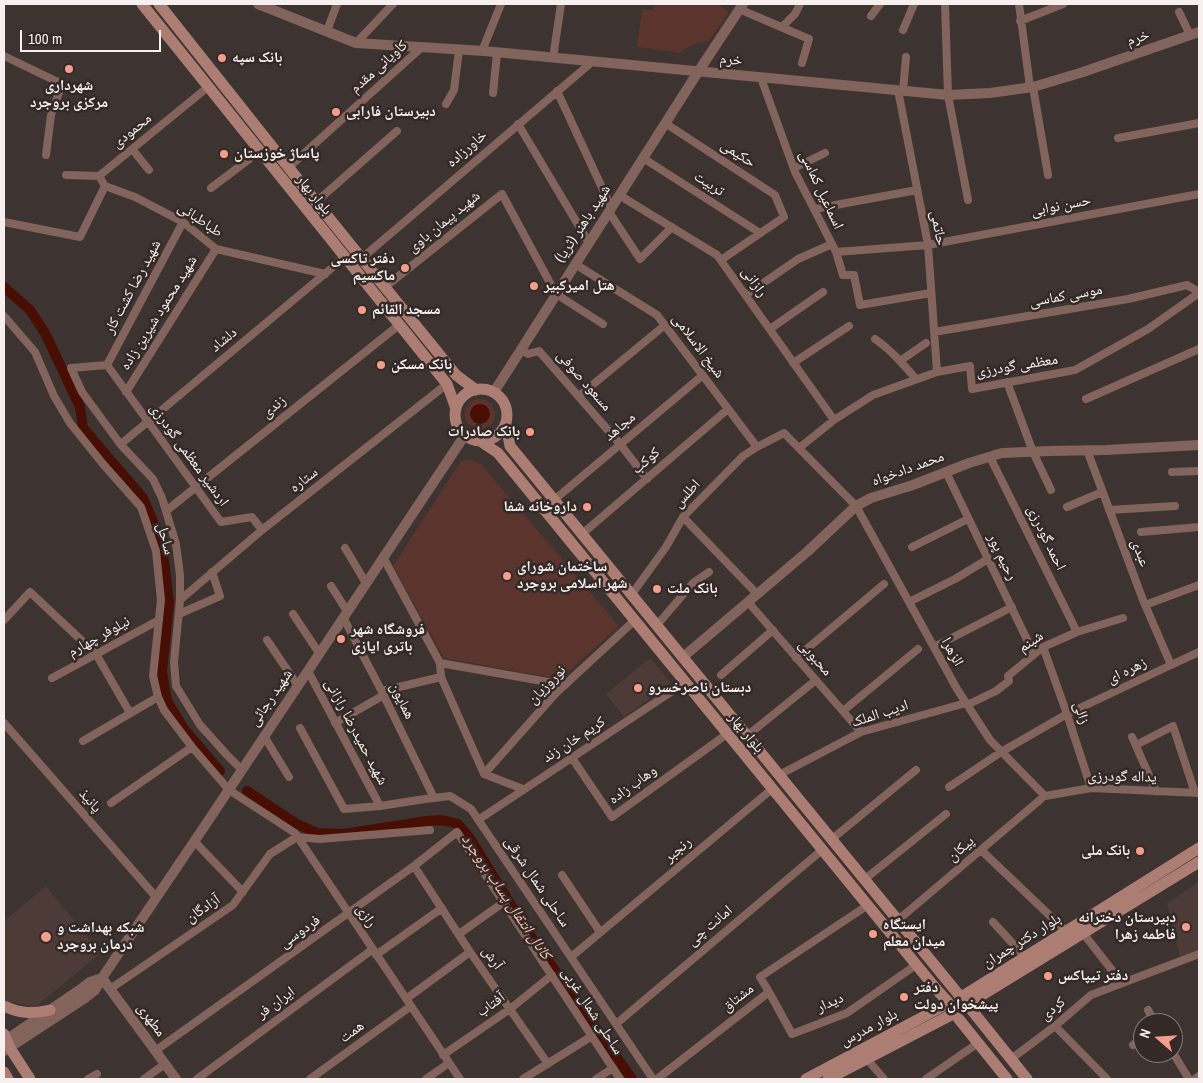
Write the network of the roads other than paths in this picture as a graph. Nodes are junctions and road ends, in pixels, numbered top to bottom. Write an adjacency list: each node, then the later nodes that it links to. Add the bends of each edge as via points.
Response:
1 (142, 4): 35 (main road, بلوار بهار)
2 (258, 4): 14 (street, خرم)
3 (337, 4): 21 (street)
4 (393, 4): 23 (street)
5 (501, 4): 26 (street)
6 (561, 4): 30 (street)
7 (800, 4): 19 (street)
8 (880, 4): 17 (street)
9 (914, 4): 20 (street)
10 (945, 4): 40 (street)
11 (1019, 4): 18 (street)
12 (1063, 4): 18 (street)
13 (164, 5): 52 (main road, بلوار بهار)
14 (275, 7): 21 (street, خرم)
15 (741, 7): 19 (street); 33 (street, شهید باهنر (ثریا))
16 (1180, 12): 22 (street)
17 (871, 16)
18 (1020, 21): 36 (street)
19 (782, 27): 32 (street, via 809,39)
20 (903, 30)
21 (327, 31): 23 (street, خرم)
22 (1195, 34): 36 (street, خرم)
23 (356, 43): 24 (street, خرم)
24 (422, 47): 25 (street, خرم); 52 (street, کاویانی مقدم)
25 (459, 50): 26 (street, خرم); 41 (street, via 454,90)
26 (482, 51): 27 (street, خرم)
27 (497, 53): 30 (street, خرم); 39 (street)
28 (4, 56): 50 (street, via 62,84 51,115)
29 (906, 57): 38 (street, حاتمی)
30 (553, 58): 31 (street, خرم)
31 (592, 62): 33 (street, خرم); 37 (street, خاورزاده)
32 (802, 63)
33 (698, 72): 34 (street, خرم); 42 (street, شهید باهنر (ثریا))
34 (761, 78): 38 (street, خرم); 53 (street, اسماعیل کماسی)
35 (208, 87): 47 (street, محمودی); 48 (main road, بلوار بهار)
36 (1031, 87): 40 (street, خرم); 56 (street)
37 (557, 91): 44 (street, خاورزاده); 66 (street)
38 (900, 91): 40 (street, خرم); 60 (street, حاتمی)
39 (493, 92)
40 (948, 95): 63 (street)
41 (446, 104)
42 (665, 123): 51 (street, شهید باهنر (ثریا)); 70 (street, حکیمی, via 775,195 784,217)
43 (1199, 123): 46 (street)
44 (518, 124): 71 (street); 77 (street, خاورزاده)
45 (397, 131): 64 (street)
46 (1118, 138)
47 (132, 149): 54 (street); 57 (street, محمودی)
48 (260, 151): 59 (street); 76 (main road, بلوار بهار)
49 (824, 153): 53 (street)
50 (46, 155)
51 (643, 158): 62 (street, شهید باهنر (ثریا)); 70 (street, تربیت)
52 (289, 167): 64 (main road, بلوار بهار)
53 (794, 168): 65 (street, اسماعیل کماسی)
54 (149, 170)
55 (66, 175): 57 (street)
56 (1048, 175)
57 (99, 176): 58 (street)
58 (106, 186): 67 (street, via 80,237); 68 (street, طباطبائی)
59 (211, 188)
60 (917, 190): 65 (street); 73 (street, حاتمی)
61 (1199, 194): 73 (street, حسن نوابی)
62 (619, 195): 66 (street, شهید باهنر (ثریا)); 69 (street, رازانی)
63 (968, 200)
64 (316, 202): 77 (main road, بلوار بهار)
65 (814, 209): 72 (street, اسماعیل کماسی)
66 (610, 210): 69 (street, via 640,259); 71 (street, شهید باهنر (ثریا))
67 (4, 222)
68 (183, 222): 74 (street, طباطبائی); 100 (street, شهید رضا کشت کار)
69 (672, 227): 78 (street, رازانی)
70 (760, 234): 78 (street)
71 (589, 242): 79 (street, شهید باهنر (ثریا))
72 (832, 244): 75 (street, اسماعیل کماسی); 86 (street, via 798,260)
73 (928, 245): 75 (street, حسن نوابی); 83 (street, حاتمی)
74 (216, 249): 80 (street, طباطبائی); 107 (street, شهید محمود شیرین زاده)
75 (836, 252): 83 (street, اسماعیل کماسی, via 844,275 854,275 860,305)
76 (346, 257): 80 (street, دلشاد); 88 (main road, بلوار بهار)
77 (362, 258): 81 (main road, بلوار بهار)
78 (721, 260): 86 (street, رازانی)
79 (575, 264): 85 (street, شهید باهنر (ثریا)); 90 (street, شیخ الاسلامی, via 657,315)
80 (325, 274): 114 (street, دلشاد)
81 (385, 287): 85 (street, شهید پیمان باوی, via 502,194); 106 (main road, بلوار بهار, via 456,374)
82 (823, 292): 92 (street)
83 (931, 293): 93 (street, حاتمی)
84 (1199, 293): 93 (street, موسی کماسی, via 1187,285 1128,299); 104 (street, معظمی گودرزی, via 1148,329 1075,370)
85 (556, 294): 89 (street); 97 (street, شهید باهنر (ثریا))
86 (746, 295): 92 (street, رازانی)
87 (4, 316): 170 (street, ساحل, via 35,352 70,423 141,508 156,551 160,600)
88 (399, 324): 105 (main road, بلوار بهار); 131 (street, زندی)
89 (603, 324)
90 (665, 325): 102 (street, شیخ الاسلامی); 109 (street)
91 (849, 326): 99 (street)
92 (770, 329): 99 (street, رازانی)
93 (934, 332): 101 (street, حاتمی)
94 (875, 339): 98 (street)
95 (926, 343): 98 (street)
96 (1199, 349): 110 (street)
97 (522, 350): 108 (street, شهید باهنر (ثریا)); 109 (street, مسعود صوفی, via 528,354 539,351)
98 (900, 360): 103 (street)
99 (794, 363): 113 (street, رازانی)
100 (107, 365): 107 (street, اردشیر معظمی گودرزی); 119 (street, ساحل, via 72,368 82,392)
101 (937, 372): 103 (street, معظمی گودرزی); 104 (street, معظمی گودرزی, via 970,366 972,389)
102 (703, 375): 112 (street, شیخ الاسلامی); 120 (street, مجاهد)
103 (916, 380): 113 (street, معظمی گودرزی, via 873,395)
104 (1007, 382): 125 (street)
105 (447, 384): 111 (main road, بلوار بهار); 143 (street, ستاره)
106 (476, 390): 108 (main road); 111 (main road, via 463,397)
107 (126, 392): 114 (street, اردشیر معظمی گودرزی)
108 (494, 392): 115 (main road, via 507,409)
109 (579, 396): 120 (street, مسعود صوفی)
110 (1086, 399)
111 (456, 409): 117 (main road, via 457,423)
112 (728, 409): 122 (street, شیخ الاسلامی); 130 (street, کوکب)
113 (834, 420): 123 (street, معظمی گودرزی)
114 (148, 422): 119 (street, دلشاد); 131 (street, اردشیر معظمی گودرزی)
115 (506, 424): 118 (main road, via 496,437); 134 (main road, بلوار بهار, via 510,446)
116 (784, 433): 122 (street, اطلس); 123 (street, الزهرا)
117 (465, 435): 118 (main road); 148 (street, شهید رجائی)
118 (480, 441): 153 (main road, بلوار بهار, via 498,453)
119 (121, 444): 139 (street, ساحل, via 153,479)
120 (620, 444): 130 (street, مسعود صوفی); 134 (street, مجاهد)
121 (1199, 445): 124 (street, محمد دادخواه)
122 (756, 446): 140 (street, اطلس)
123 (799, 448): 135 (street, الزهرا)
124 (1087, 450): 125 (street, محمد دادخواه); 133 (street, عبدی)
125 (1033, 452): 126 (street, محمد دادخواه, via 1002,453); 132 (street)
126 (990, 457): 128 (street, محمد دادخواه); 174 (street, احمد گودرزی)
127 (1199, 471): 129 (street)
128 (946, 472): 135 (street, محمد دادخواه); 141 (street, رحیم پور)
129 (1172, 472)
130 (647, 479): 145 (street, کوکب)
131 (196, 487): 139 (street, زندی); 143 (street, اردشیر معظمی گودرزی, via 221,522 252,517)
132 (1051, 490)
133 (1102, 492): 137 (street); 138 (street, عبدی)
134 (554, 500): 145 (main road, بلوار بهار)
135 (856, 506): 159 (street, محمد دادخواه); 162 (street, الزهرا)
136 (1175, 506): 138 (street)
137 (1067, 507)
138 (1109, 510): 163 (street, عبدی)
139 (166, 511): 160 (street, ساحل, via 176,544)
140 (683, 517): 158 (street, اطلس); 159 (street)
141 (968, 519): 147 (street); 149 (street, رحیم پور)
142 (1199, 528): 144 (street)
143 (262, 530): 151 (street, ستاره)
144 (1140, 532)
145 (582, 534): 150 (main road, بلوار بهار)
146 (345, 548): 154 (street)
147 (912, 548)
148 (383, 557): 154 (street, شهید رجائی); 185 (street)
149 (988, 558): 162 (street); 164 (street, رحیم پور)
150 (612, 570): 153 (main road); 158 (main road, بلوار بهار)
151 (212, 572): 160 (street, ستاره); 165 (street, via 220,596)
152 (710, 572): 172 (street, via 693,583)
153 (601, 579): 171 (main road, بلوار بهار)
154 (366, 583): 167 (street, شهید رجائی)
155 (884, 584): 184 (street)
156 (331, 586): 167 (street)
157 (1199, 586): 163 (street)
158 (632, 594): 172 (main road, بلوار بهار)
159 (757, 594): 161 (street, محمد دادخواه)
160 (180, 600): 165 (street, ساحل)
161 (748, 602): 173 (street, محبوبی); 183 (street, محمد دادخواه)
162 (909, 602): 176 (street, الزهرا)
163 (1145, 605): 186 (street, عبدی)
164 (1012, 607): 176 (street); 182 (street, رحیم پور)
165 (179, 614): 214 (street, ساحل, via 174,662 176,686 200,725)
166 (292, 614): 180 (street)
167 (345, 614): 180 (street, شهید رجائی); 195 (street, همایون)
168 (1123, 618): 174 (street, شبنم)
169 (4, 620): 181 (street, via 30,592)
170 (158, 620): 181 (street, نیلوفر چهارم); 196 (street, ساحل, via 153,676)
171 (635, 620): 192 (main road, بلوار بهار); 193 (street, نوروزیان)
172 (657, 625): 183 (main road, بلوار بهار)
173 (773, 630): 184 (street, محبوبی); 188 (street)
174 (1077, 632): 177 (street, شبنم)
175 (267, 640): 194 (street)
176 (934, 647): 197 (street, الزهرا)
177 (1043, 647): 182 (street, شبنم); 200 (street, زالی)
178 (918, 649): 198 (street)
179 (1199, 652): 186 (street, زهره ای)
180 (319, 653): 187 (street, شهید رجائی)
181 (96, 654): 190 (street, نیلوفر چهارم); 199 (street)
182 (1034, 654): 197 (street, شبنم, via 1008,676 1009,681 996,692)
183 (683, 657): 206 (main road, بلوار بهار)
184 (796, 658): 191 (street, محبوبی)
185 (440, 663): 189 (street); 193 (street)
186 (1171, 665): 200 (street, زهره ای)
187 (308, 671): 194 (street, شهید رجائی); 202 (street, شهید حمیدرضا رازانی)
188 (721, 675)
189 (441, 677): 195 (street); 216 (street)
190 (52, 678)
191 (816, 680): 198 (street, محبوبی); 206 (street)
192 (686, 682): 205 (main road, بلوار بهار); 213 (street, کریم خان زند)
193 (565, 685): 216 (street, نوروزیان)
194 (298, 686): 207 (street, شهید رجائی)
195 (383, 693): 202 (street); 227 (street, همایون)
196 (158, 697): 199 (street); 211 (street, ساحل)
197 (966, 704): 204 (street, ادیب الملک); 212 (street, الزهرا)
198 (843, 711): 204 (street, محبوبی)
199 (130, 713): 209 (street)
200 (1067, 714): 212 (street, زهره ای); 220 (street, زالی)
201 (4, 723): 247 (street, پانیذ)
202 (336, 723): 229 (street, شهید حمیدرضا رازانی)
203 (300, 728): 229 (street, ساحلی شمال شرقی, via 344,809)
204 (861, 732): 217 (street, ادیب الملک)
205 (728, 734): 213 (street, وهاب زاده, via 612,817); 222 (main road, بلوار بهار)
206 (748, 735): 217 (main road, بلوار بهار)
207 (264, 736): 214 (street, شهید رجائی); 218 (street)
208 (1132, 737): 210 (street)
209 (83, 741)
210 (1136, 745): 224 (street); 225 (street, via 1173,726)
211 (192, 747): 223 (street, ساحل); 228 (street)
212 (1001, 752): 219 (street, زهره ای); 226 (street, الزهرا)
213 (572, 758): 221 (street, کریم خان زند)
214 (242, 770): 223 (street, شهید رجائی)
215 (916, 770): 237 (street)
216 (484, 774): 221 (street)
217 (779, 775): 232 (main road, بلوار بهار)
218 (289, 777)
219 (949, 787)
220 (1091, 788): 224 (street, یداله گودرزی); 226 (street, یداله گودرزی)
221 (523, 789): 231 (street, کریم خان زند)
222 (772, 789): 234 (main road, بلوار بهار); 255 (street, رنجبر)
223 (229, 790): 236 (street, رازی); 238 (street, شهید رجائی)
224 (1156, 791): 225 (street, یداله گودرزی)
225 (1197, 793)
226 (1043, 797): 241 (street, پیکان)
227 (434, 798): 229 (street, ساحلی شمال شرقی); 231 (street, ساحلی شمال شرقی, via 450,796 471,809)
228 (111, 802)
229 (380, 806)
230 (946, 814): 245 (street)
231 (478, 820): 262 (street, ساحلی شمال شرقی)
232 (817, 820): 234 (main road); 237 (main road, بلوار بهار)
233 (430, 830): 236 (street, via 320,839)
234 (806, 830): 240 (main road, بلوار بهار)
235 (457, 832): 243 (street, فردوسی); 248 (street, ساحلی شمال غربی)
236 (297, 837): 246 (street, آزادگان, via 270,854); 251 (street, رازی)
237 (832, 839): 245 (main road, بلوار بهار)
238 (194, 841): 246 (street); 247 (street, شهید رجائی)
239 (1199, 848): 254 (main road, بلوار دکتر چمران)
240 (822, 850): 249 (main road, بلوار بهار); 278 (street, امانت چی)
241 (981, 850): 252 (street, پیکان); 254 (street)
242 (1199, 862): 257 (main road, بلوار دکتر چمران)
243 (414, 866): 250 (street, آرش); 251 (street, فردوسی)
244 (562, 876): 255 (street)
245 (865, 879): 252 (main road, بلوار بهار)
246 (243, 892): 268 (street, آزادگان, via 233,905)
247 (156, 898): 266 (street, شهید رجائی)
248 (504, 902): 256 (street); 265 (street, ساحلی شمال غربی)
249 (868, 905): 264 (main road, بلوار بهار); 269 (street, مشتاق, via 760,978)
250 (442, 908): 256 (street, آرش); 258 (street, ایران فر)
251 (349, 914): 258 (street, رازی); 284 (street, فردوسی)
252 (898, 920): 261 (main road, بلوار بهار)
253 (993, 922): 263 (street)
254 (1066, 931): 263 (main road, بلوار دکتر چمران)
255 (600, 932): 262 (street, رنجبر)
256 (459, 934): 259 (street, آرش)
257 (1083, 934): 267 (street); 270 (main road, بلوار دکتر چمران)
258 (374, 952): 271 (street, رازی); 302 (street, ایران فر)
259 (470, 952): 271 (street, همت); 273 (street, آرش)
260 (1199, 954): 267 (street, کردی)
261 (927, 956): 264 (main road, via 926,965); 270 (main road, بلوار بهار)
262 (571, 957): 278 (street, ساحلی شمال شرقی)
263 (1025, 957): 270 (main road, بلوار دکتر چمران)
264 (916, 965): 269 (street, دیدار, via 847,1013 792,1034); 275 (main road, بلوار بهار)
265 (552, 975): 273 (street, آفتاب); 281 (street, ساحلی شمال غربی)
266 (102, 978): 268 (street, مطهری); 274 (street, شهید رجائی, via 90,982); 282 (street, شهید رجائی, via 86,998)
267 (1122, 984): 279 (street, کردی, via 1091,995)
268 (110, 989): 284 (street, مطهری)
269 (768, 992): 309 (street, مشتاق)
270 (965, 1001): 275 (main road, via 954,996 950,998); 275 (main road, via 966,1015); 280 (main road, بلوار بهار)
271 (408, 1003): 285 (street, رازی); 303 (street, همت)
272 (4, 1006): 274 (main road, via 28,1013)
273 (510, 1009): 285 (street, آفتاب); 291 (street, آرش)
274 (50, 1010): 282 (street, شهید رجائی)
275 (951, 1010): 283 (main road, بلوار بهار); 286 (main road, بلوار مدرس); 310 (main road, بلوار مدرس)
276 (1148, 1010): 277 (street)
277 (1150, 1013)
278 (616, 1024): 309 (street, ساحلی شمال شرقی)
279 (1055, 1026): 287 (street, کردی); 315 (street)
280 (990, 1034): 283 (main road, via 982,1034); 287 (main road, بلوار بهار)
281 (592, 1036): 291 (street); 292 (street, ساحلی شمال غربی)
282 (6, 1044): 298 (main road)
283 (978, 1044): 296 (main road, بلوار بهار); 313 (street)
284 (155, 1051): 290 (street, مطهری)
285 (444, 1055): 288 (street, رازی)
286 (867, 1059): 311 (main road, بلوار مدرس); 312 (street)
287 (1011, 1059): 314 (main road, بلوار بهار)
288 (449, 1063): 304 (street); 305 (street, رازی)
289 (1179, 1063): 316 (street)
290 (165, 1064): 300 (street); 301 (street, مطهری)
291 (548, 1064): 306 (street)
292 (613, 1068): 307 (street); 308 (street, ساحلی شمال غربی)
293 (4, 1072): 297 (main road)
294 (97, 1074): 299 (street)
295 (1199, 1076): 317 (street)
296 (1001, 1077)
297 (8, 1079)
298 (30, 1079)
299 (88, 1079)
300 (144, 1079)
301 (176, 1079)
302 (197, 1079)
303 (310, 1079)
304 (426, 1079)
305 (460, 1079)
306 (523, 1079)
307 (596, 1079)
308 (620, 1079)
309 (655, 1079)
310 (806, 1079)
311 (828, 1079)
312 (884, 1079)
313 (926, 1079)
314 (1027, 1079)
315 (1107, 1079)
316 (1188, 1079)
317 (1195, 1079)

